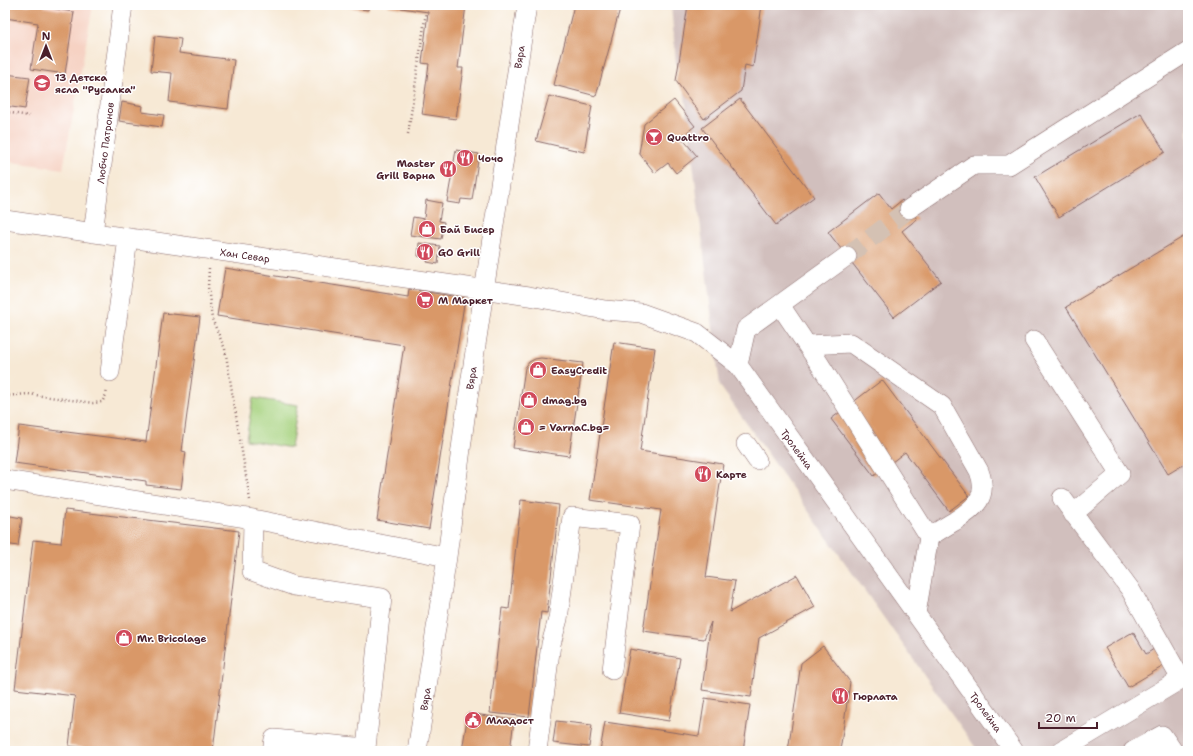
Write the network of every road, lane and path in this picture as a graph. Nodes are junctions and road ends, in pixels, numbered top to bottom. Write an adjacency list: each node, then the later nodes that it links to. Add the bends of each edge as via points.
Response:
1 (123, 5): 10 (street, Любчо Патронов)
2 (527, 5): 14 (street, Вяра)
3 (426, 12): 7 (path)
4 (1188, 51): 8 (street, via 1009,165 974,165)
5 (5, 112): 6 (path)
6 (29, 116)
7 (408, 134)
8 (909, 209)
9 (5, 220): 10 (street, Хан Севар)
10 (93, 233): 11 (street, Хан Севар)
11 (128, 238): 14 (street, Хан Севар); 19 (street)
12 (847, 256): 15 (street)
13 (208, 287): 26 (path, via 212,319 225,349)
14 (485, 290): 18 (street, Тролейна, via 605,310 641,313 697,333); 28 (street, Вяра)
15 (780, 305): 17 (street); 18 (street, via 746,329)
16 (1034, 340): 25 (street, via 1120,474)
17 (807, 345): 27 (street); 27 (street, via 851,343 942,406 979,471 983,489 978,502 969,512)
18 (738, 365): 29 (street, Тролейна)
19 (110, 372): 20 (path, via 106,396 102,402 28,394)
20 (5, 396)
21 (746, 444): 22 (street)
22 (757, 460)
23 (5, 480): 26 (street)
24 (1062, 498): 25 (street)
25 (1073, 514): 31 (street, via 1130,589)
26 (253, 519): 28 (street); 32 (street, via 252,571 294,586 382,598 366,748 274,739)
27 (929, 537): 29 (street)
28 (447, 558): 33 (street, Вяра)
29 (916, 614): 35 (street, Тролейна)
30 (612, 670): 34 (street, via 630,524 572,517)
31 (1185, 676): 36 (street)
32 (272, 751)
33 (417, 751)
34 (537, 751)
35 (1014, 751)
36 (1061, 751)
37 (1133, 751): 38 (street, via 1162,735)
38 (1173, 751)

